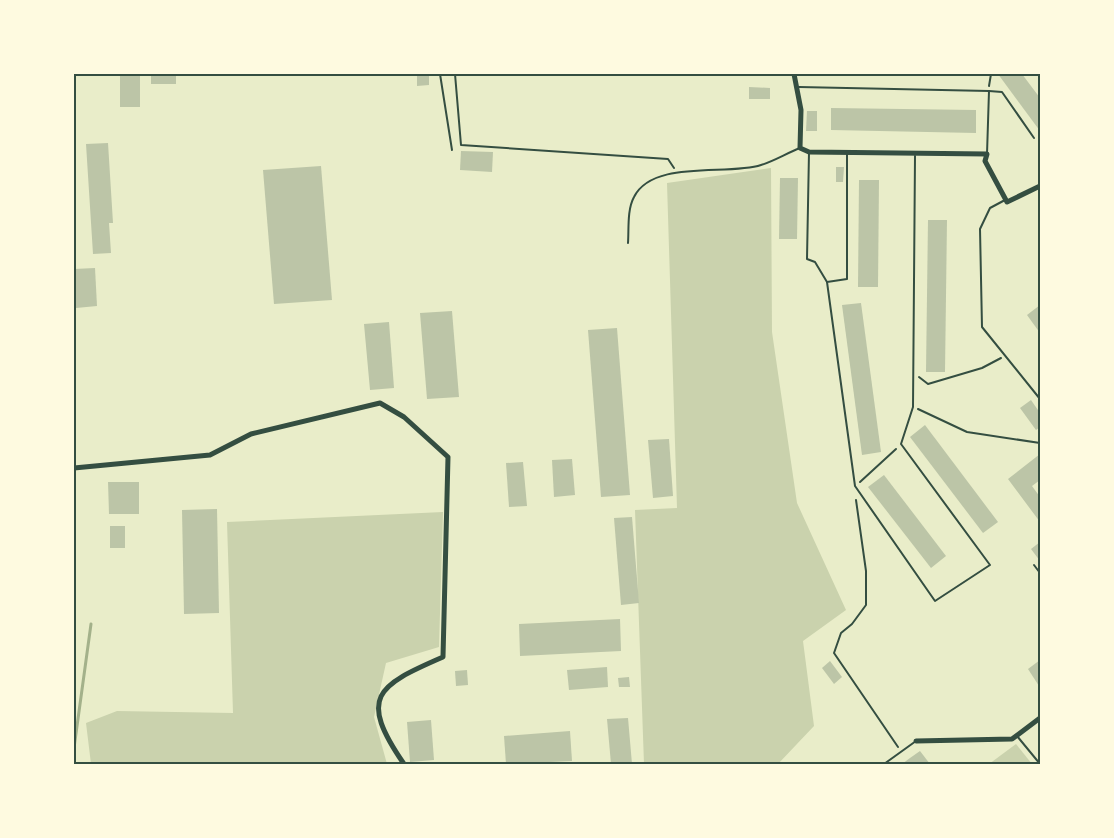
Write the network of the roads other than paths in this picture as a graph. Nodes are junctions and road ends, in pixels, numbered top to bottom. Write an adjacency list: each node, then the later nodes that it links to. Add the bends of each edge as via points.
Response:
1 (440, 74): 7 (lane)
2 (794, 74): 3 (street)
3 (794, 87): 4 (lane); 6 (street, via 801,110)
4 (989, 92): 5 (lane, via 1002,92); 11 (lane)
5 (1034, 138)
6 (800, 148): 8 (street); 14 (lane, via 760,166 677,173 644,184 631,206)
7 (452, 150)
8 (809, 152): 9 (street); 15 (lane, via 807,259 815,262)
9 (847, 152): 10 (street); 15 (lane, via 847,279)
10 (915, 153): 11 (street); 15 (lane, via 913,407 901,444 990,565 935,601 855,486)
11 (987, 154): 13 (street, via 985,161)
12 (1041, 186): 13 (street, via 1007,202)
13 (1006, 199): 16 (lane, via 990,208 980,229 982,327)
14 (628, 243)
15 (827, 282)
16 (1041, 399)
17 (74, 468): 23 (street, via 210,455 251,435 380,403 404,417 448,457 443,657 398,676 383,692 378,709 380,725)
18 (1034, 565): 19 (lane)
19 (1041, 573)
20 (1041, 717): 21 (street)
21 (1017, 736): 22 (street, via 1012,740); 25 (lane)
22 (916, 741): 24 (lane)
23 (404, 765)
24 (884, 765)
25 (1040, 765)

